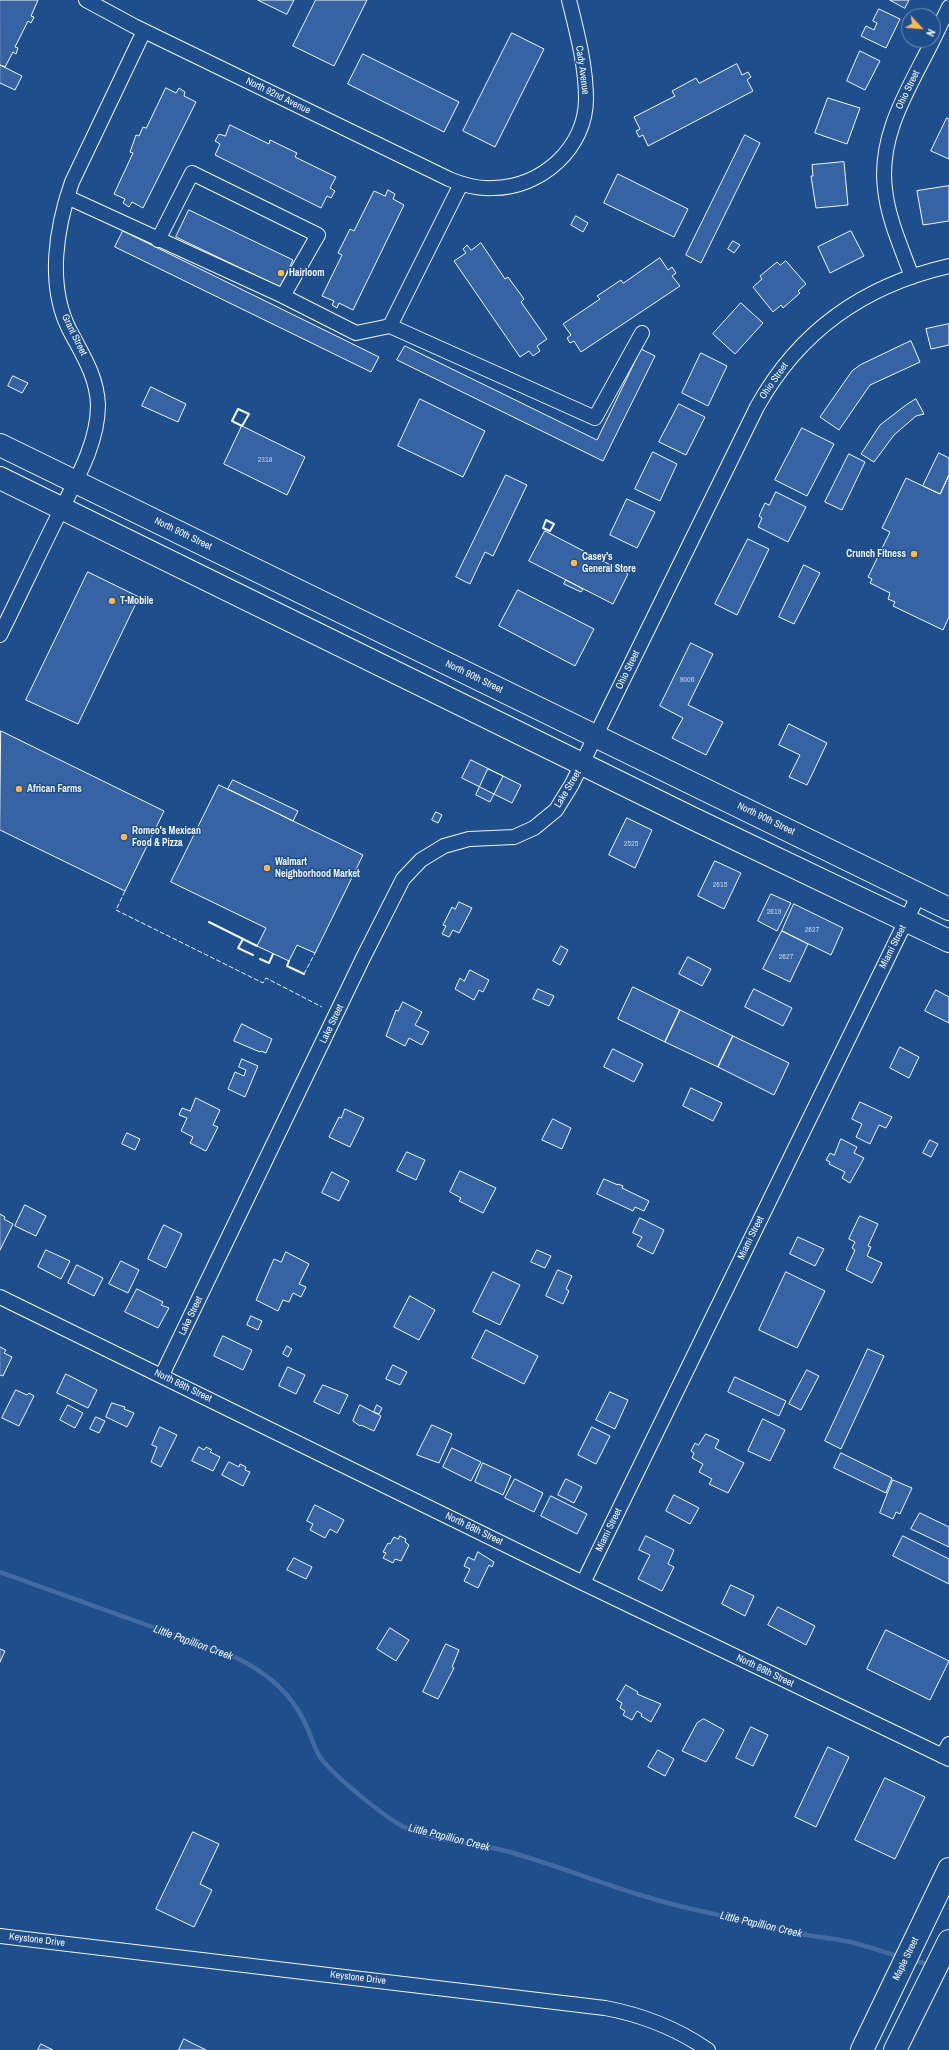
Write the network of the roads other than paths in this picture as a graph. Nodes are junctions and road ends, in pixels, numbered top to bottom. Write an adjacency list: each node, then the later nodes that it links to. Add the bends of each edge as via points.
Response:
1 (86, 0): 5 (street, North 92nd Avenue)
2 (569, 0): 7 (street, Cady Avenue, via 584,70 586,99 580,130 571,147 559,162 538,177 506,187)
3 (949, 7): 4 (street, Ohio Street)
4 (941, 24)
5 (144, 31): 7 (street, North 92nd Avenue); 8 (street, Grant Street, via 81,161)
6 (929, 48): 11 (street, Ohio Street, via 893,122 885,154 886,197)
7 (467, 185): 13 (street)
8 (67, 197): 9 (street); 17 (street, Grant Street, via 58,243 57,291 66,320 93,378 98,406 94,435)
9 (158, 240): 12 (street); 12 (street, via 192,173 318,235)
10 (949, 266): 11 (street)
11 (912, 277): 20 (street, Ohio Street, via 857,301 821,326 779,371 766,389)
12 (284, 296): 13 (street, via 356,334)
13 (390, 326): 14 (street, via 595,418)
14 (642, 333)
15 (0, 445): 17 (main road, North 90th Street)
16 (0, 478): 18 (main road)
17 (75, 481): 18 (street, Grant Street); 20 (main road, North 90th Street)
18 (62, 508): 19 (street, Grant Street); 21 (main road)
19 (0, 635)
20 (596, 736): 21 (street, Ohio Street); 22 (main road, North 90th Street)
21 (583, 763): 24 (main road); 27 (street, Lake Street, via 560,804 538,826 514,836 469,839 444,846 420,860 403,879)
22 (919, 894): 23 (main road, North 90th Street); 24 (street, Miami Street)
23 (949, 909)
24 (906, 920): 25 (main road); 28 (street, Miami Street)
25 (949, 942)
26 (0, 1297): 27 (street, North 88th Street)
27 (162, 1375): 28 (street, North 88th Street)
28 (583, 1583): 29 (street, North 88th Street)
29 (947, 1753)
30 (949, 1869): 34 (main road, Maple Street)
31 (0, 1936): 33 (street, Keystone Drive, via 605,2008 651,2020 686,2035)
32 (949, 1941): 35 (main road)
33 (708, 2050)
34 (862, 2050)
35 (895, 2050)

